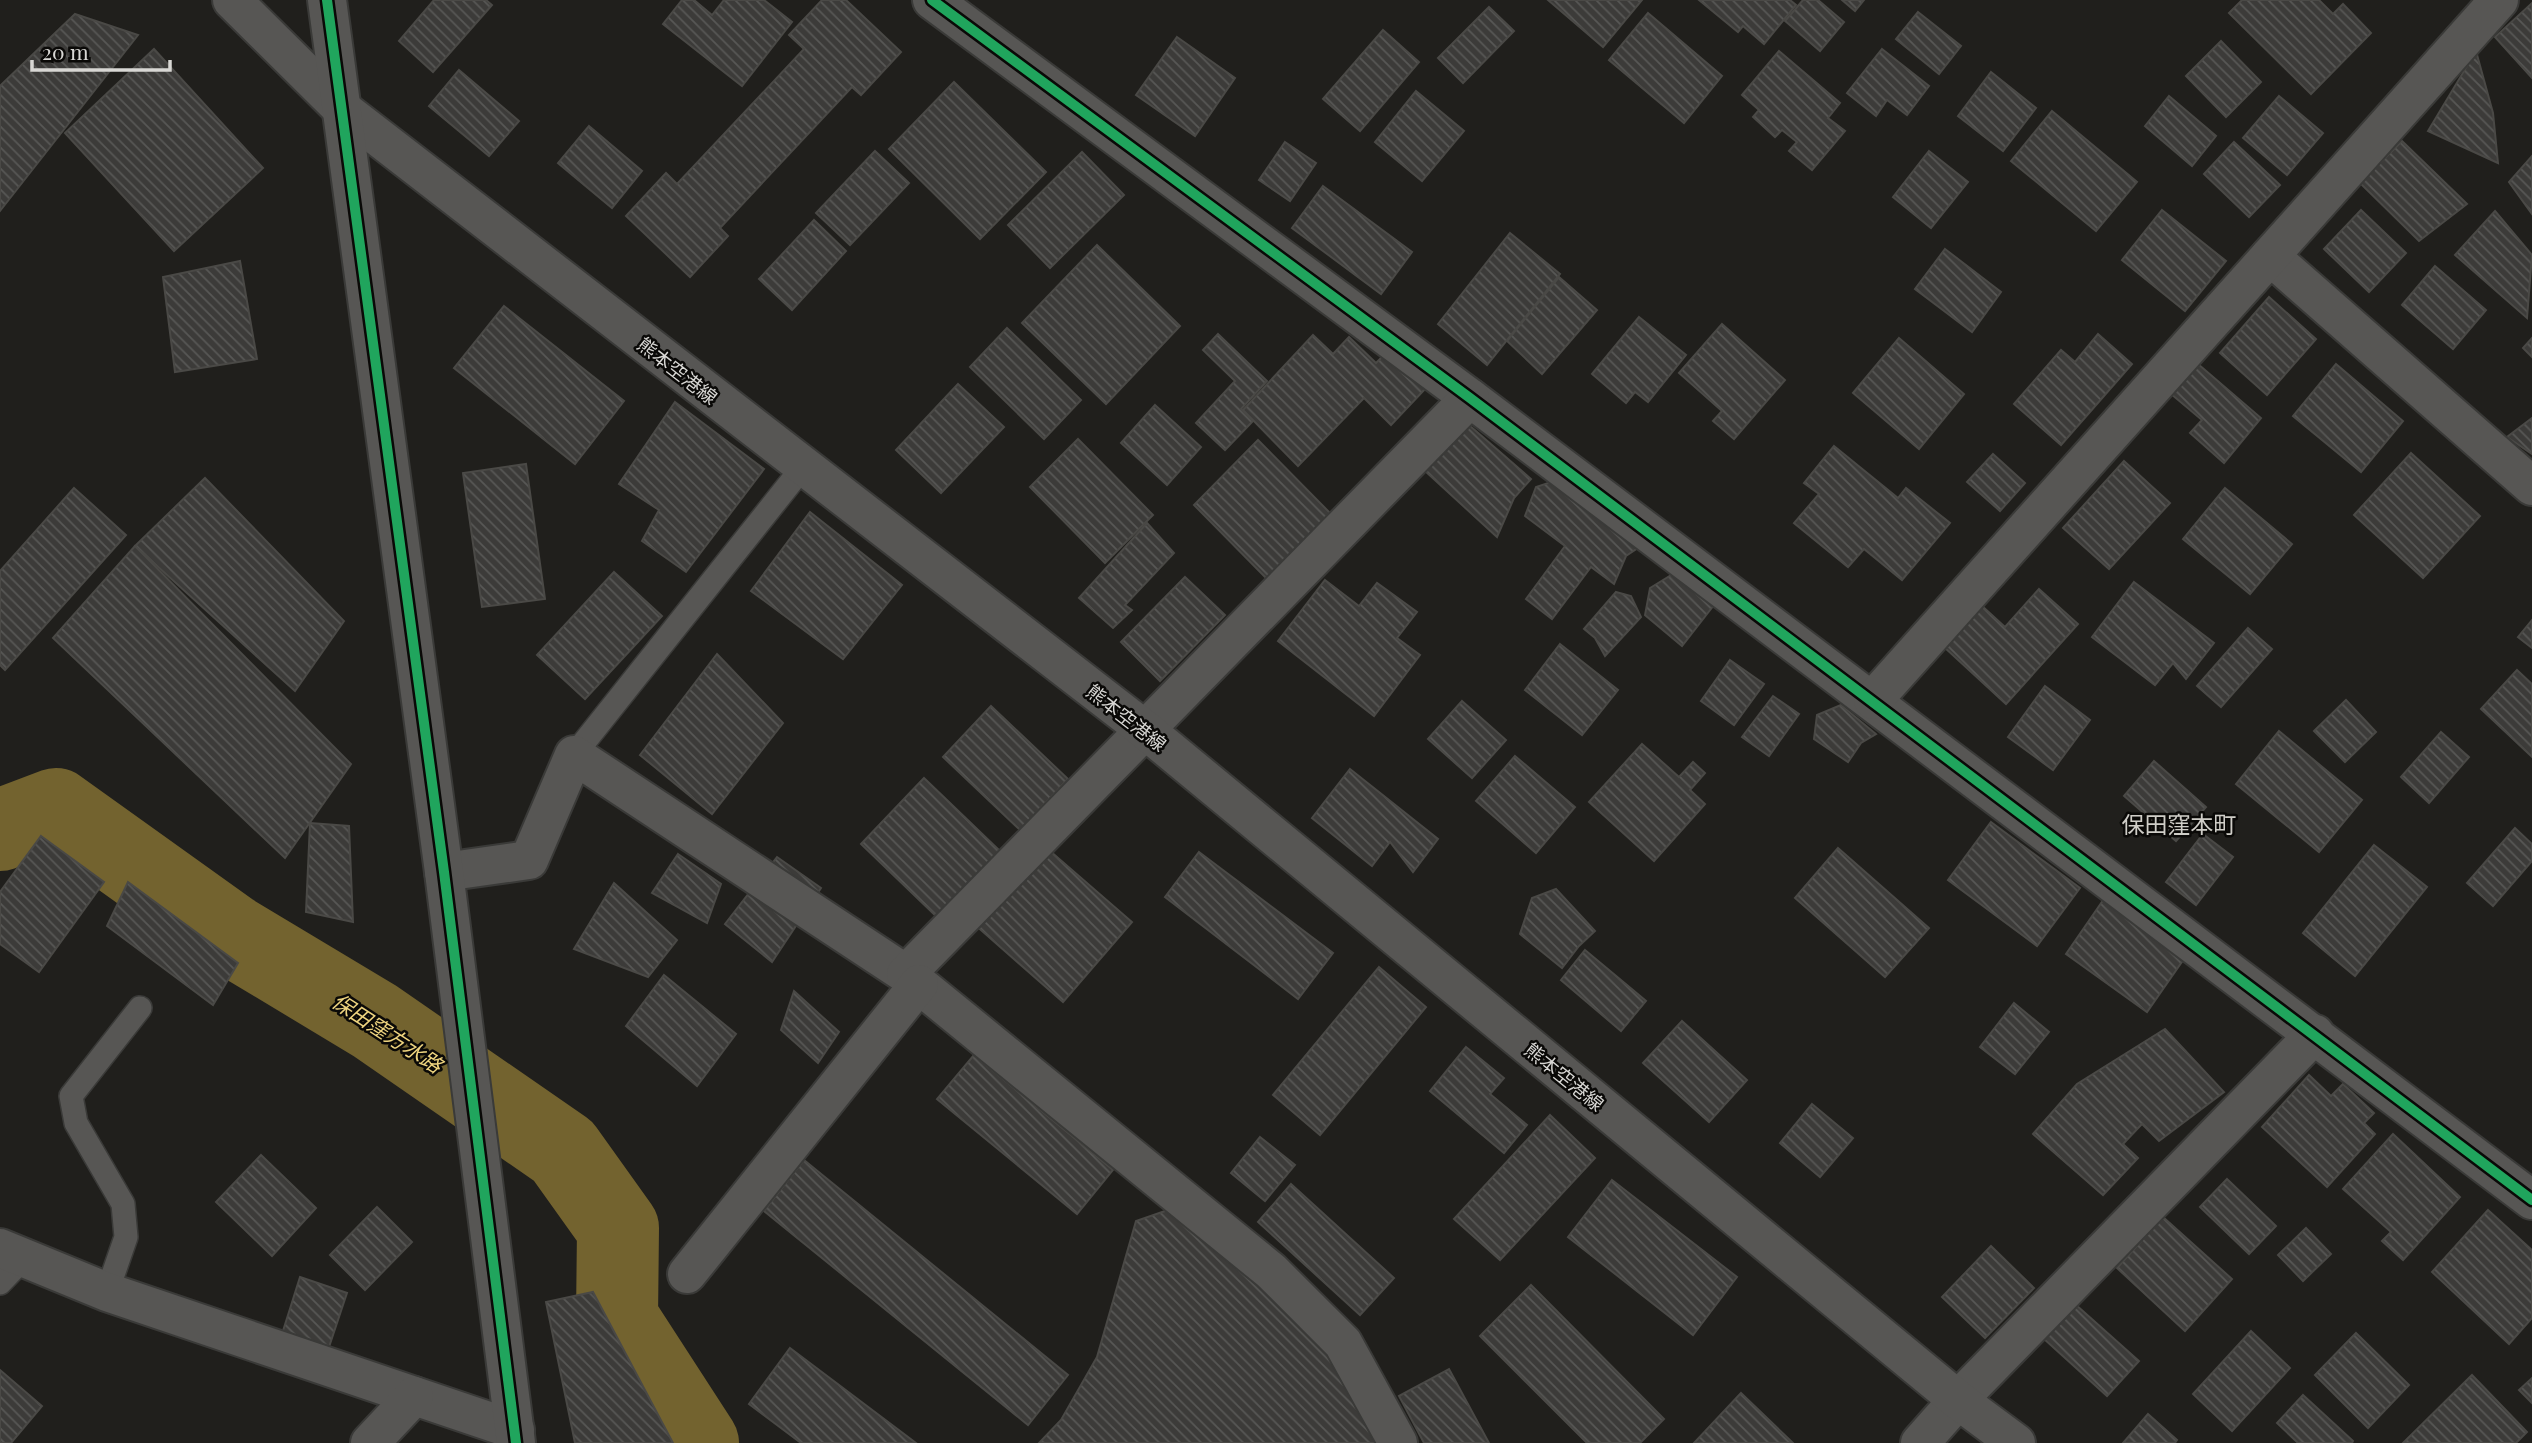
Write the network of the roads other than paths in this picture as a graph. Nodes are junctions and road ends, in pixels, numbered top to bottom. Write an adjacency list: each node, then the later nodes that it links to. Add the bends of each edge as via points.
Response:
1 (232, 0): 5 (street, 熊本空港線)
2 (327, 0): 5 (street)
3 (932, 0): 7 (street)
4 (2499, 0): 6 (street)
5 (342, 109): 8 (street, 熊本空港線); 13 (street)
6 (2270, 256): 9 (street); 10 (street)
7 (1471, 398): 10 (street); 11 (street)
8 (803, 467): 11 (street, 熊本空港線); 12 (lane)
9 (2532, 486)
10 (1872, 700): 16 (street)
11 (1144, 729): 14 (street); 22 (street, 熊本空港線)
12 (574, 755): 13 (street, via 528,860); 14 (street)
13 (444, 872): 23 (street)
14 (913, 979): 19 (street); 25 (street, via 1271,1271 1343,1343)
15 (140, 1008): 20 (lane, via 71,1096 76,1123 123,1204 125,1237)
16 (2315, 1034): 17 (street); 22 (street)
17 (2532, 1200)
18 (8, 1263): 20 (street)
19 (687, 1273)
20 (107, 1292): 21 (street)
21 (414, 1396): 23 (street); 24 (street)
22 (1958, 1400): 26 (street); 27 (street, 熊本空港線)
23 (515, 1437)
24 (370, 1443)
25 (1398, 1443)
26 (1920, 1443)
27 (2016, 1443)

